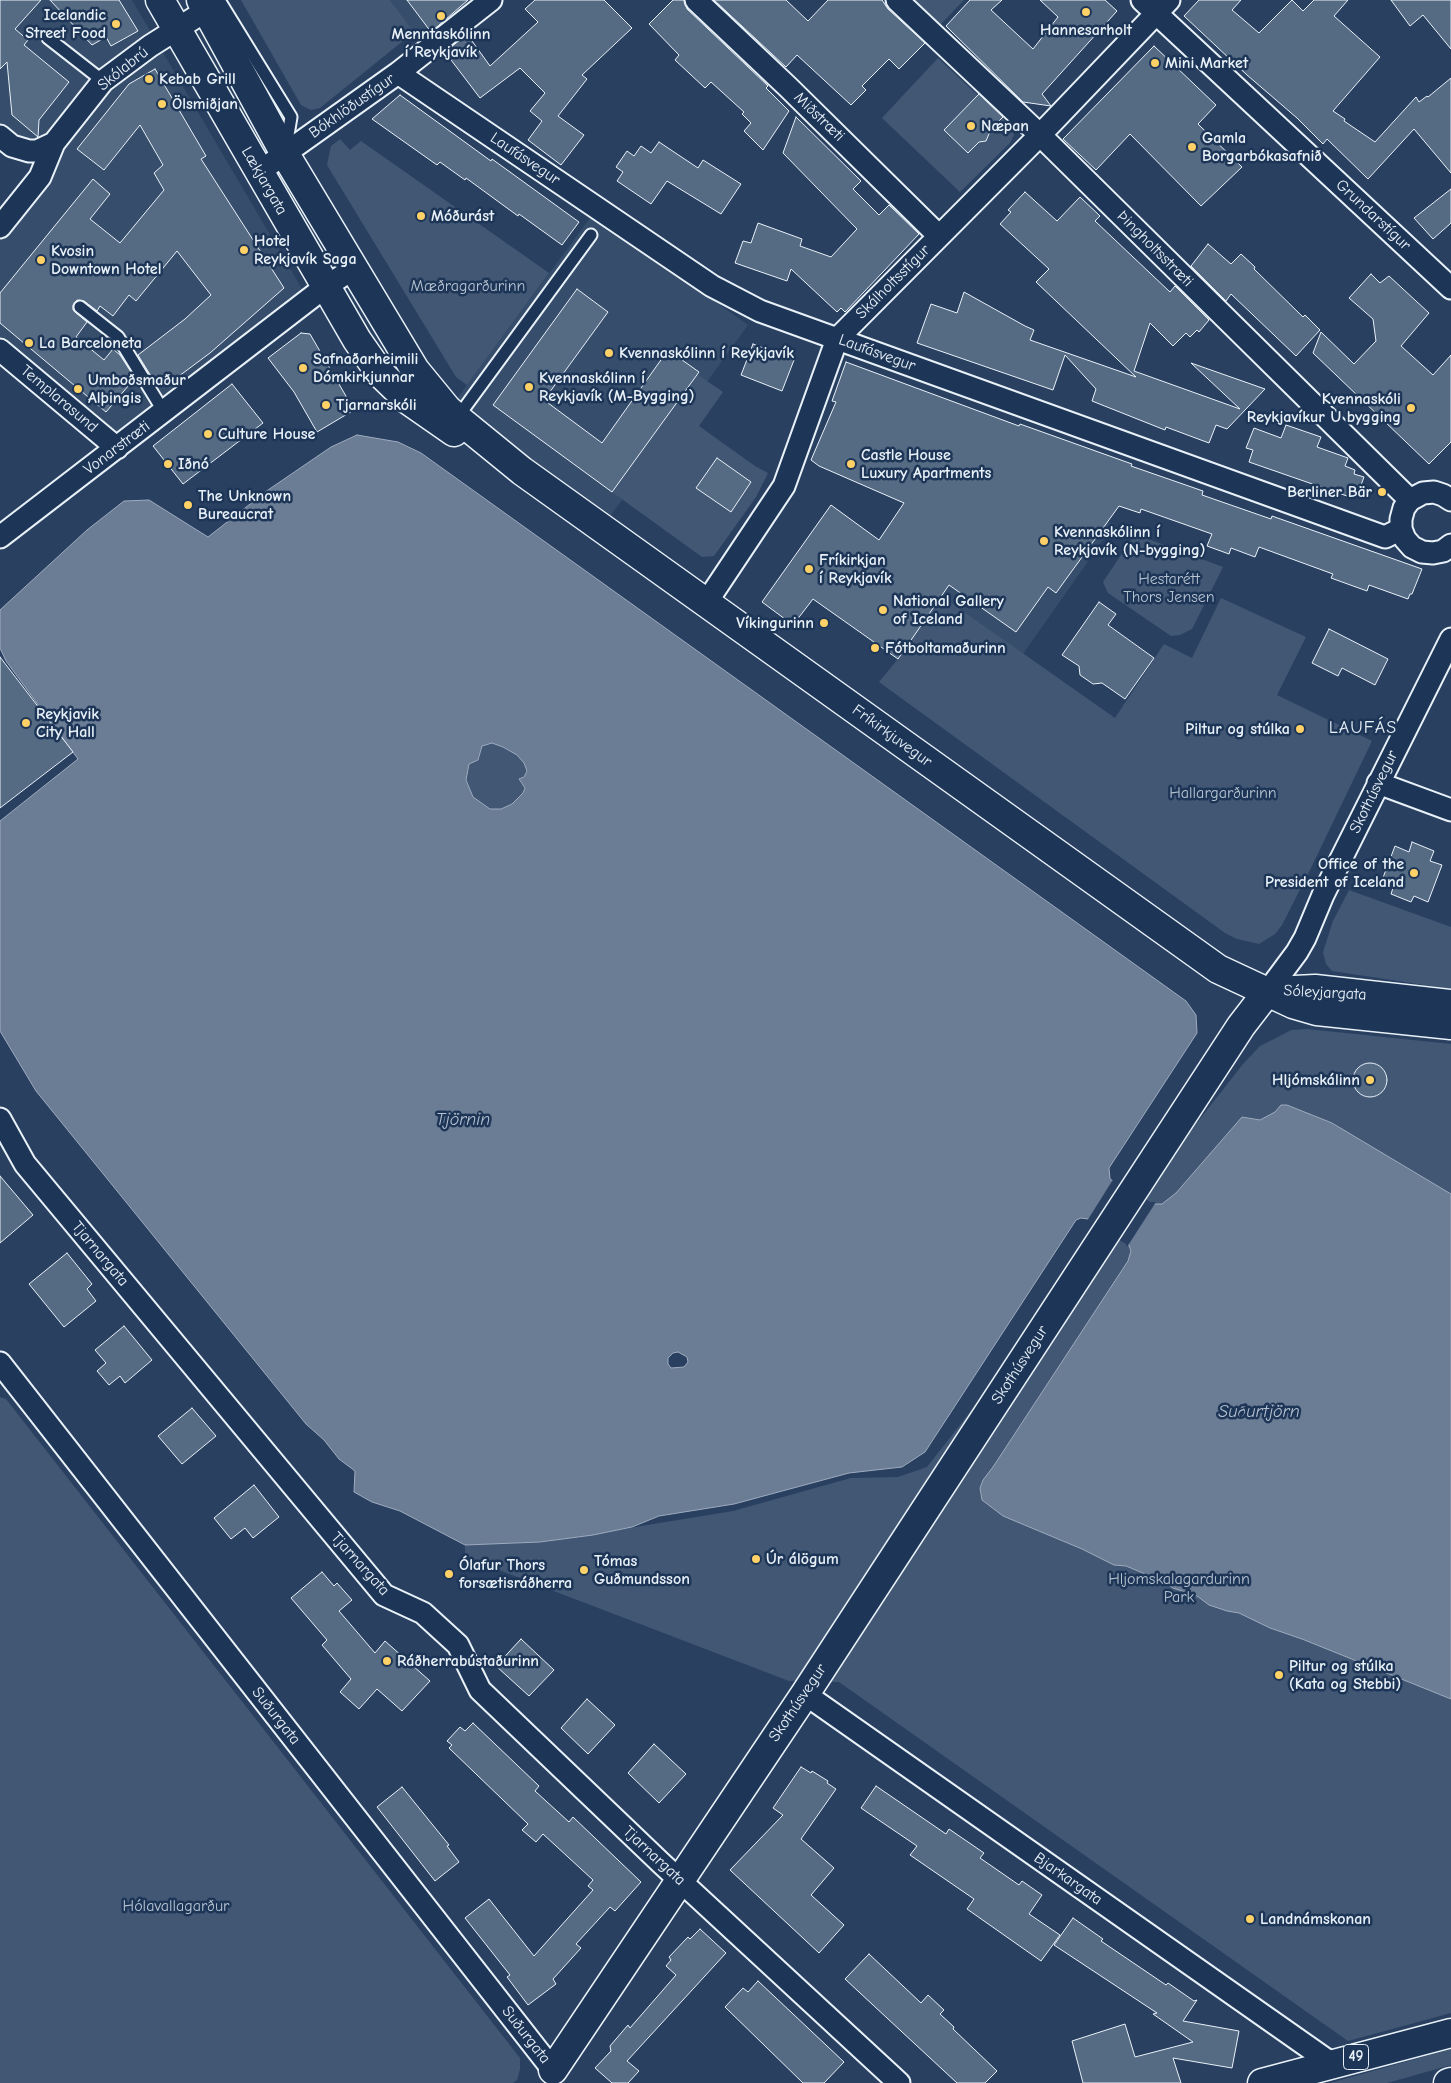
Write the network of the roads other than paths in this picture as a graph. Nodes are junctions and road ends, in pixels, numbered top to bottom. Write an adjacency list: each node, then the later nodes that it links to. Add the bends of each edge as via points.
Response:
1 (160, 0): 7 (main road, Lækjargata)
2 (491, 0): 9 (street, Bókhlöðustígur)
3 (696, 0): 18 (street, Miðstræti)
4 (897, 0): 11 (street, Þingholtsstræti)
5 (209, 3): 7 (street, Skólabrú); 14 (main road, Lækjargata)
6 (1156, 5): 11 (street, Skálholtsstígur); 21 (street, Grundarstígur)
7 (176, 29): 10 (street, Skólabrú); 15 (main road, Lækjargata)
8 (48, 38): 10 (lane)
9 (398, 73): 14 (street, Bókhlöðustígur); 23 (street, Laufásvegur, via 712,286 760,311)
10 (103, 81): 13 (street, Skólabrú)
11 (1040, 135): 18 (street, Skálholtsstígur); 29 (street, Þingholtsstræti)
12 (0, 136): 13 (street, via 12,146 29,151)
13 (54, 142): 16 (street, via 40,177)
14 (285, 154): 15 (street, Bókhlöðustígur); 19 (main road, Lækjargata)
15 (259, 172): 20 (main road, Lækjargata)
16 (0, 227)
17 (592, 235): 26 (lane)
18 (939, 236): 23 (street, Skálholtsstígur)
19 (353, 269): 20 (street, Vonarstræti); 26 (main road, Lækjargata)
20 (325, 287): 25 (street, Vonarstræti); 26 (main road, Lækjargata, via 380,373 408,400)
21 (1451, 288)
22 (80, 307): 25 (lane, via 118,337)
23 (837, 339): 30 (street, Laufásvegur, via 1385,537); 33 (street, Skálholtsstígur, via 784,486)
24 (0, 350): 27 (street, Templarasund)
25 (164, 412): 27 (street, Vonarstræti)
26 (447, 416): 33 (main road, Fríkirkjuvegur)
27 (117, 448): 31 (street, Vonarstræti)
28 (1448, 493): 29 (street, via 1423,493)
29 (1410, 500): 30 (street, via 1400,518)
30 (1401, 529): 32 (street, via 1412,547 1422,552 1438,552)
31 (0, 537)
32 (1451, 545)
33 (706, 603): 37 (main road, Fríkirkjuvegur, via 1197,955 1218,969)
34 (1451, 639): 35 (street, Skothúsvegur)
35 (1378, 783): 36 (street); 37 (street, Skothúsvegur, via 1305,938)
36 (1451, 810)
37 (1268, 991): 38 (main road, Sóleyjargata, via 1315,990); 39 (main road, Sóleyjargata, via 1292,1004 1316,1011); 42 (main road, Skothúsvegur, via 1241,1026)
38 (1451, 1004)
39 (1451, 1025)
40 (0, 1119): 43 (street, Tjarnargata, via 25,1164 384,1595 423,1613 458,1646 480,1690)
41 (2, 1368): 46 (street, Suðurgata)
42 (805, 1694): 43 (main road, Skothúsvegur); 45 (street, Bjarkargata)
43 (680, 1880): 46 (main road, Skothúsvegur); 47 (street, Tjarnargata)
44 (1451, 2033): 45 (main road, 49)
45 (1331, 2064): 48 (main road, 49)
46 (556, 2079)
47 (899, 2083)
48 (1262, 2083)

